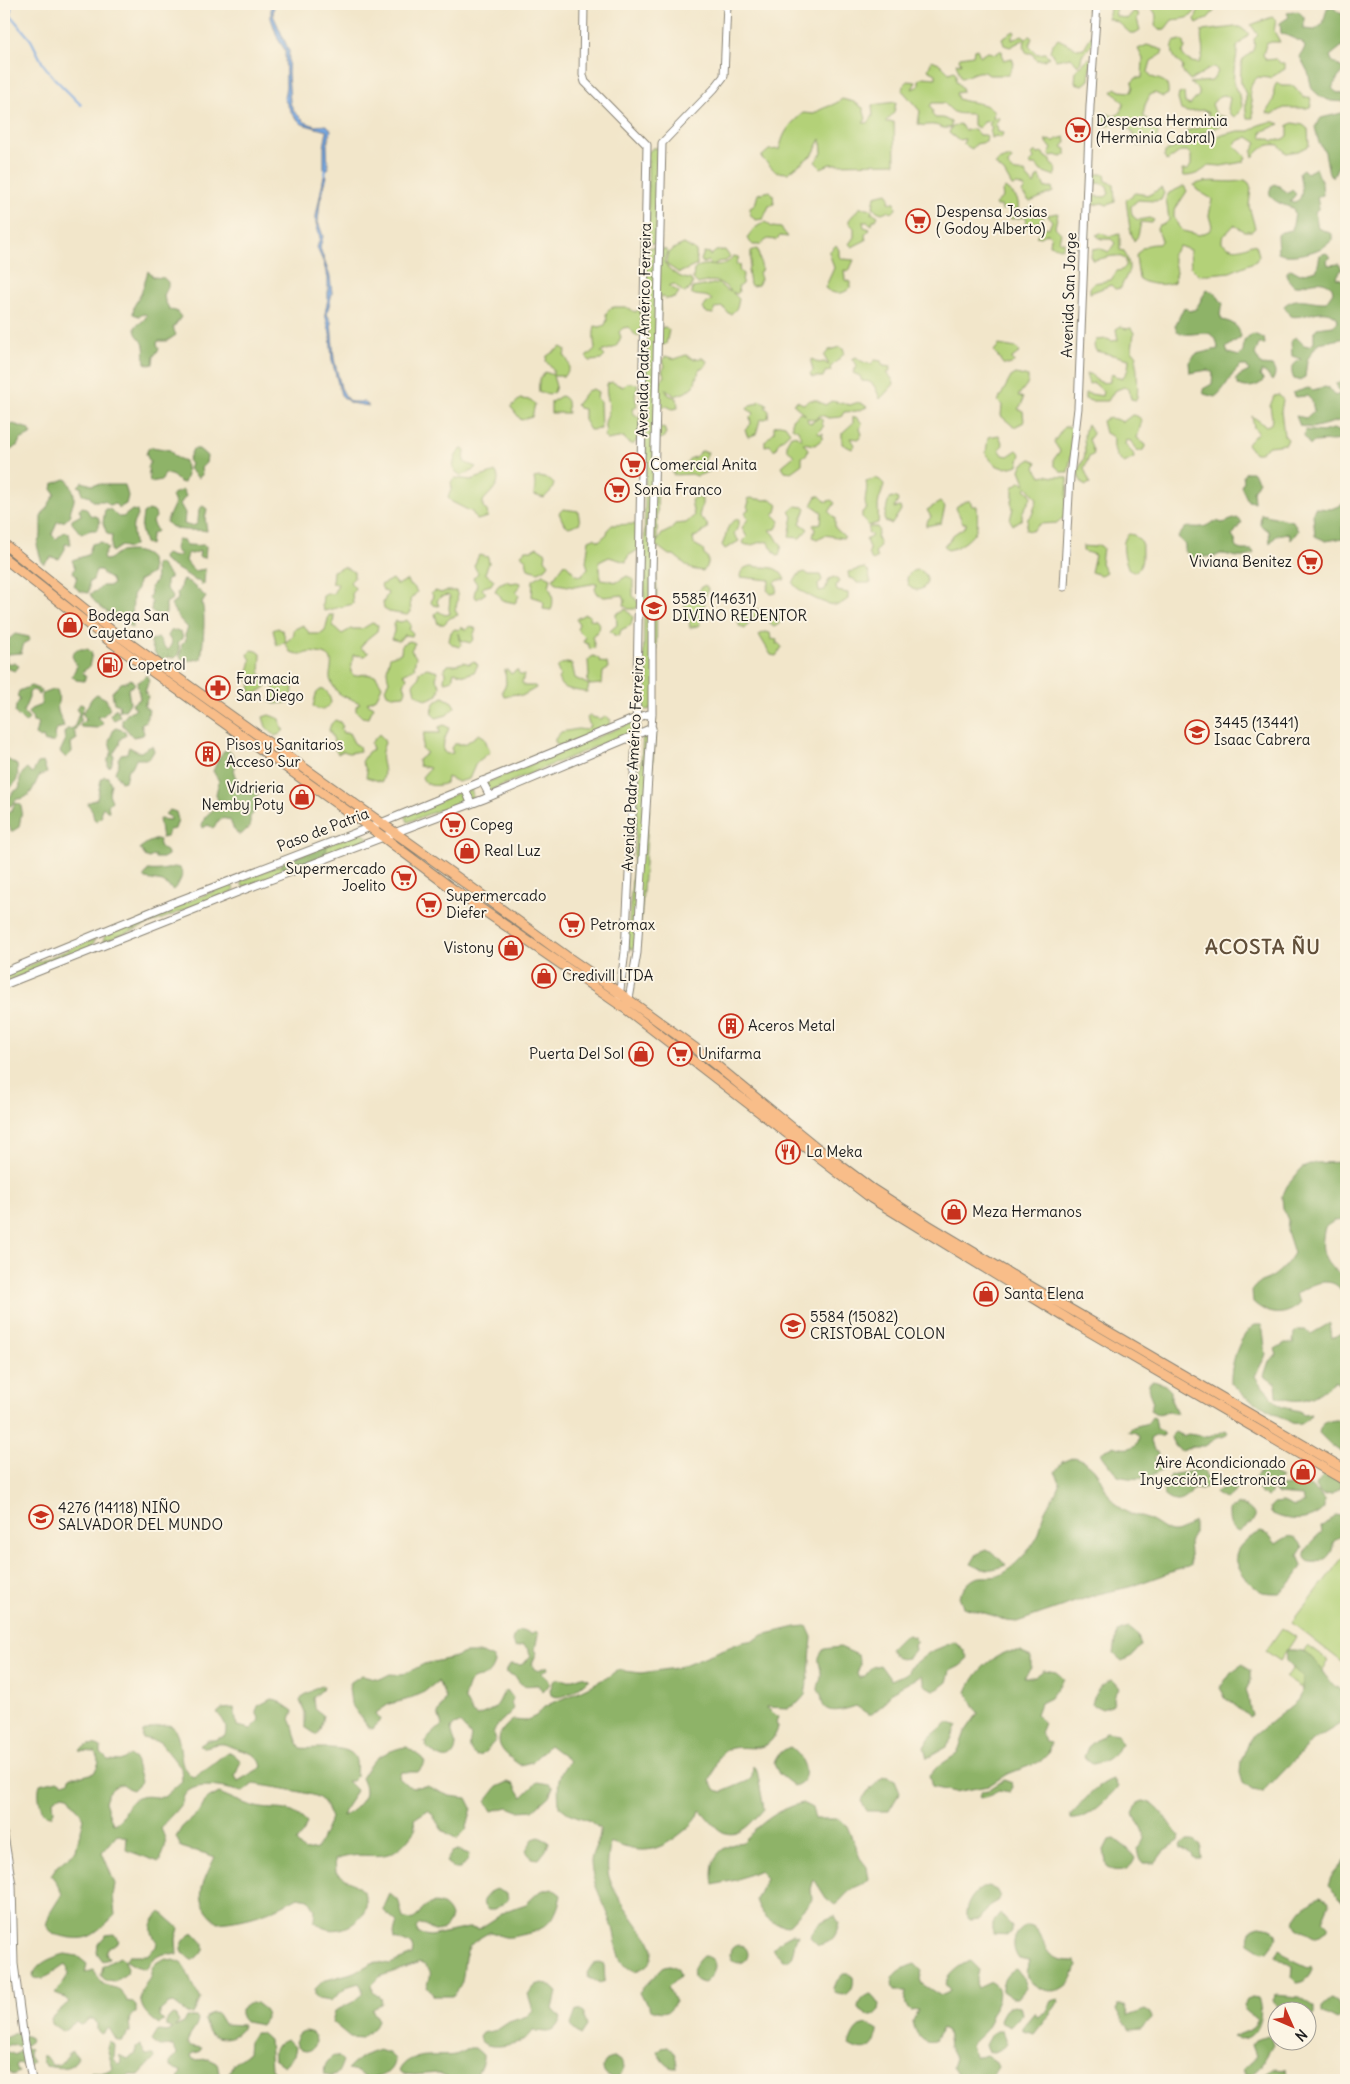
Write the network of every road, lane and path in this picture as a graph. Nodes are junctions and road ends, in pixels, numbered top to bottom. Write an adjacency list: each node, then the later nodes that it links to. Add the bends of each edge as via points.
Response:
1 (584, 4): 5 (street, via 582,75 585,82)
2 (727, 4): 4 (street, via 724,76)
3 (1097, 4): 8 (street, Avenida San Jorge, via 1078,408 1070,476)
4 (662, 143): 5 (street); 10 (street, Avenida Padre Américo Ferreira)
5 (647, 145): 11 (street, Avenida Padre Américo Ferreira)
6 (4, 544): 9 (highway)
7 (4, 558): 9 (highway)
8 (1064, 587)
9 (109, 635): 19 (highway); 20 (highway)
10 (652, 713): 11 (street, Paso de Patria); 12 (street, Avenida Padre Américo Ferreira)
11 (636, 718): 13 (street, Avenida Padre Américo Ferreira); 14 (street, Paso de Patria)
12 (652, 728): 13 (street, Paso de Patria); 30 (street, Avenida Padre Américo Ferreira, via 637,953)
13 (636, 736): 16 (street, Paso de Patria); 24 (street, Avenida Padre Américo Ferreira)
14 (482, 781): 15 (street, Paso de Patria); 16 (street)
15 (465, 788): 17 (street); 18 (street, Paso de Patria)
16 (490, 796): 17 (street, Paso de Patria)
17 (471, 803): 21 (street, Paso de Patria)
18 (398, 815): 19 (street, Paso de Patria); 21 (street, via 396,824)
19 (381, 823): 20 (street, Paso de Patria); 22 (highway)
20 (369, 827): 23 (highway); 25 (street, Paso de Patria)
21 (405, 827): 22 (street, Paso de Patria)
22 (393, 832): 23 (street, Paso de Patria); 27 (highway)
23 (382, 836): 26 (street, Paso de Patria); 29 (highway)
24 (624, 969): 27 (street); 28 (street, Avenida Padre Américo Ferreira)
25 (4, 972)
26 (4, 985)
27 (611, 987): 28 (highway)
28 (620, 993): 29 (street, Avenida Padre Américo Ferreira); 30 (highway)
29 (616, 1003): 30 (highway)
30 (628, 1005): 31 (highway, via 695,1048 816,1148 880,1194 1025,1283); 32 (highway, via 871,1198 1072,1322)
31 (1346, 1470)
32 (1346, 1481)
33 (4, 1835): 34 (street, via 12,1885 14,1964)
34 (32, 2080)

